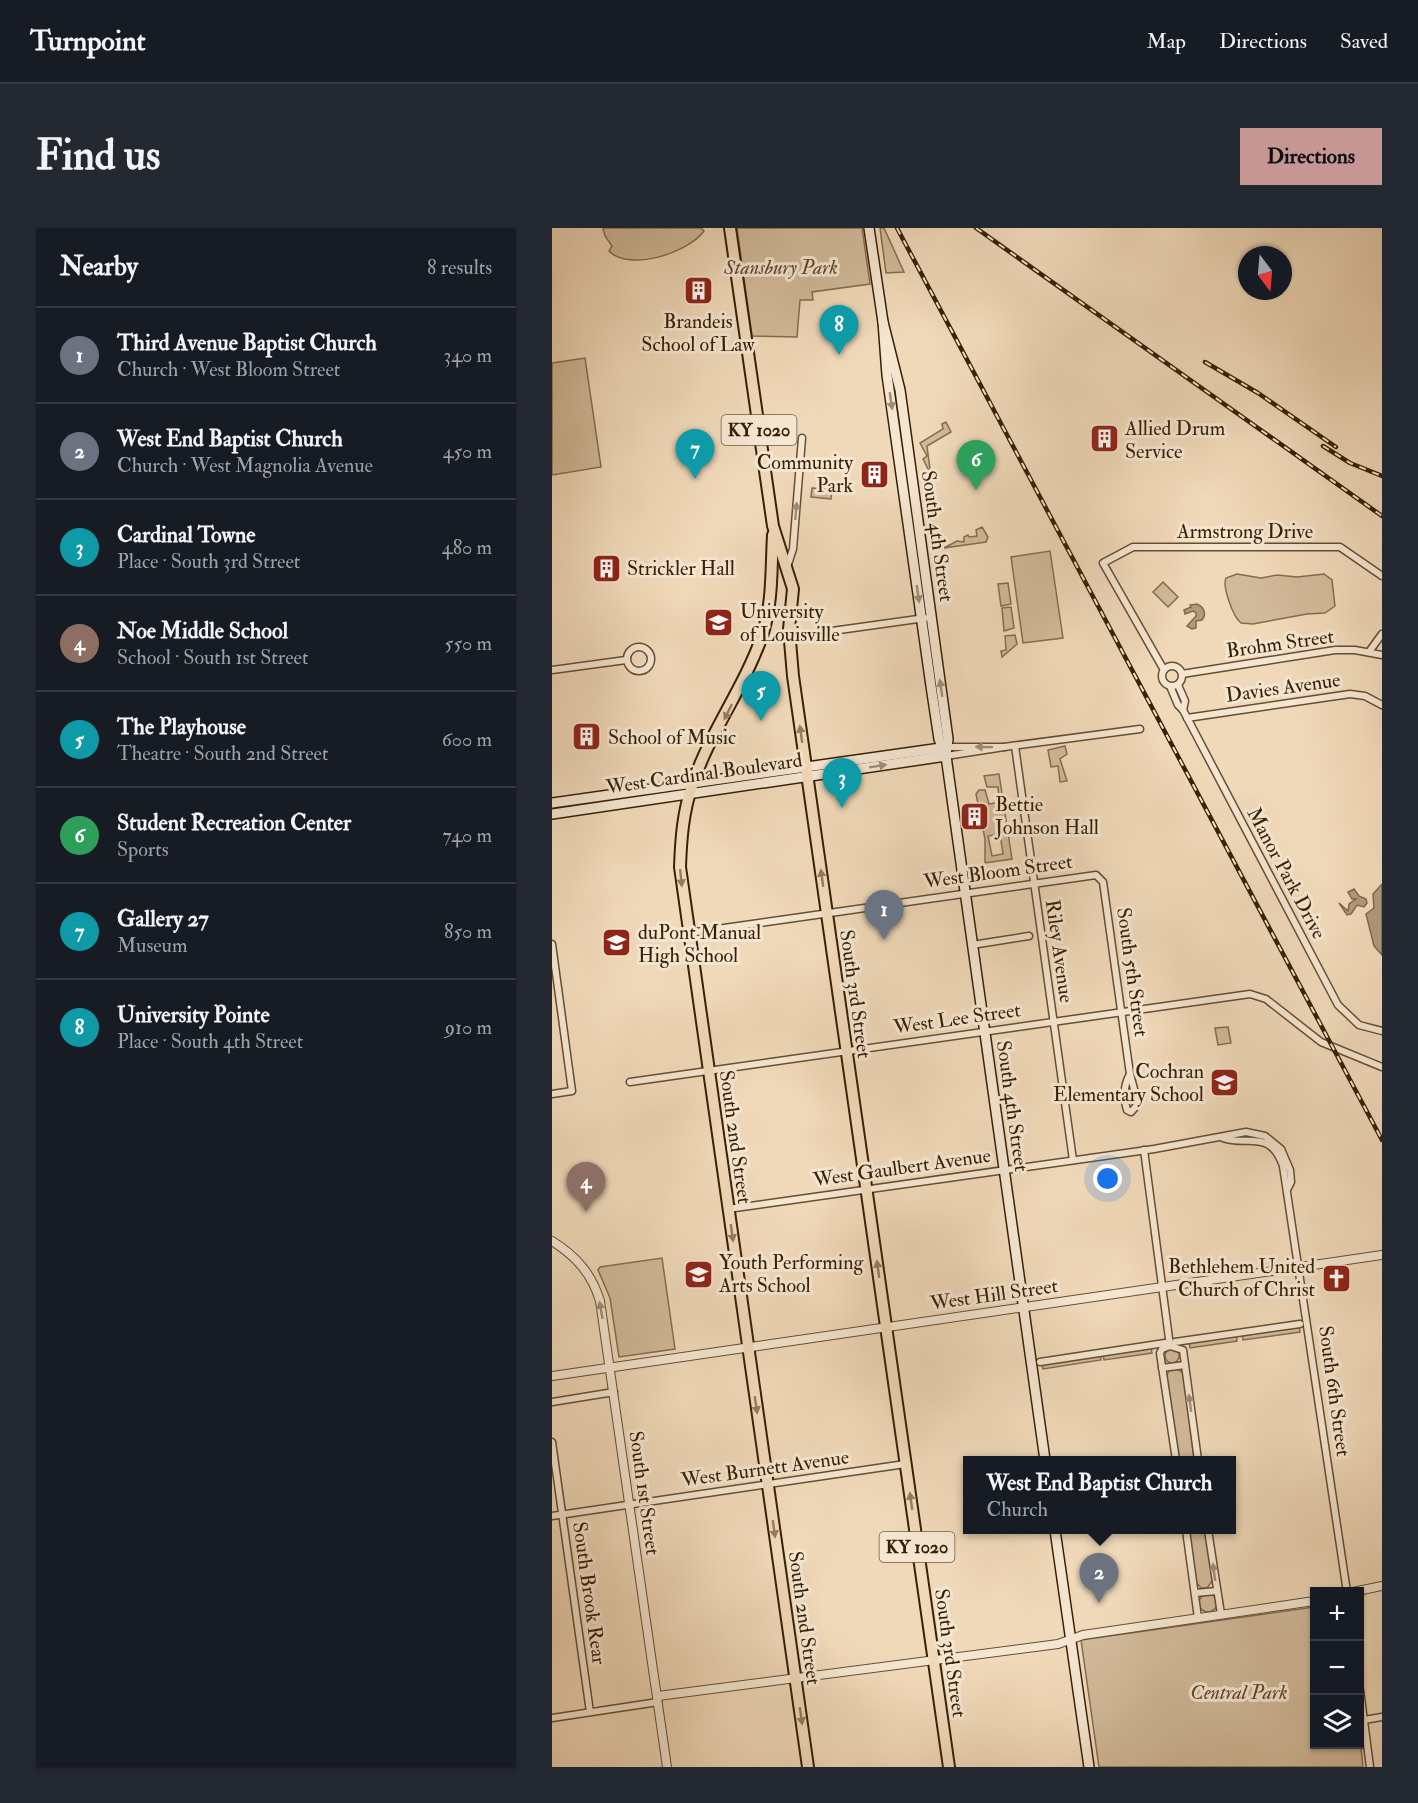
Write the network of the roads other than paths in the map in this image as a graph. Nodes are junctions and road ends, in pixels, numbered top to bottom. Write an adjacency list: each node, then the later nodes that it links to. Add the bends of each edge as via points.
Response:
1 (730, 228): 4 (main road, South 3rd Street / KY 1020)
2 (869, 228): 10 (main road, South 4th Street, via 887,375)
3 (802, 438): 6 (street, one-way to 3, via 793,549)
4 (773, 526): 6 (main road, South 3rd Street / KY 1020); 8 (main road, South 2nd Street / KY 1020)
5 (1103, 563): 7 (street, Armstrong Drive, via 1134,548 1340,547); 17 (street, Manor Park Drive)
6 (787, 568): 9 (main road, South 3rd Street / KY 1020)
7 (1382, 576)
8 (772, 582): 9 (main road, via 784,582); 28 (main road, South 2nd Street / KY 1020, one-way to 28, via 769,609 754,656)
9 (793, 593): 12 (main road, South 3rd Street / KY 1020)
10 (926, 618): 12 (street); 26 (main road, South 4th Street)
11 (1382, 634): 13 (street)
12 (789, 637): 27 (main road, South 3rd Street / KY 1020, one-way to 12)
13 (1369, 652): 14 (street, Brohm Street); 18 (street, Brohm Street, via 1335,650)
14 (1382, 655)
15 (626, 660): 15 (street, via 631,670 638,672 649,667 651,659 648,651 638,647 631,650); 16 (street)
16 (552, 670)
17 (1164, 670): 18 (street, via 1175,666); 20 (street, Manor Park Drive, via 1162,678)
18 (1182, 674): 19 (street)
19 (1178, 685): 20 (street); 22 (street, Manor Park Drive, via 1185,701)
20 (1170, 686): 22 (street, Manor Park Drive)
21 (1382, 705): 23 (street, Davies Avenue, via 1365,696 1341,694)
22 (1183, 710): 23 (street, Manor Park Drive)
23 (1187, 718): 42 (street, Manor Park Drive, via 1338,1005 1359,1025)
24 (1140, 729): 25 (street, West Cardinal Boulevard)
25 (1015, 746): 26 (street, West Cardinal Boulevard); 32 (street, Riley Avenue)
26 (945, 750): 27 (main road, West Cardinal Boulevard); 33 (main road, South 4th Street)
27 (806, 771): 28 (main road, West Cardinal Boulevard); 34 (main road, South 3rd Street / KY 1020, one-way to 27)
28 (691, 789): 29 (main road, West Cardinal Boulevard); 30 (main road, West Cardinal Boulevard); 35 (main road, South 2nd Street / KY 1020, one-way to 35, via 682,829 680,867)
29 (552, 803)
30 (552, 814)
31 (1099, 876): 32 (street, West Bloom Street); 39 (street, South 5th Street)
32 (1034, 883): 33 (street, West Bloom Street); 40 (street, Riley Avenue)
33 (964, 893): 34 (street, West Bloom Street); 38 (main road, South 4th Street)
34 (826, 913): 35 (street, West Bloom Street); 43 (main road, South 3rd Street / KY 1020)
35 (689, 933): 45 (main road, South 2nd Street / KY 1020)
36 (1029, 936): 38 (street)
37 (552, 944): 48 (street, via 572,1091)
38 (972, 945): 41 (main road, South 4th Street)
39 (1122, 1011): 40 (street, West Lee Street); 44 (street, West Lee Street, via 1253,994 1270,1002 1313,1038); 46 (street, South 5th Street)
40 (1053, 1021): 41 (street, West Lee Street); 50 (street, Riley Avenue)
41 (984, 1031): 43 (street, West Lee Street); 51 (main road, South 4th Street)
42 (1382, 1031)
43 (846, 1051): 45 (street, West Lee Street); 52 (main road, South 3rd Street / KY 1020)
44 (1382, 1067)
45 (708, 1071): 47 (street, West Lee Street); 54 (main road, South 2nd Street / KY 1020)
46 (1130, 1074): 46 (street, South 5th Street, via 1138,1104 1131,1112 1125,1098)
47 (630, 1082)
48 (552, 1094)
49 (1144, 1150): 50 (street, West Gaulbert Avenue); 53 (street, West Gaulbert Avenue, via 1251,1132 1274,1141 1288,1162); 58 (street)
50 (1073, 1160): 51 (street, West Gaulbert Avenue)
51 (1004, 1169): 52 (street, West Gaulbert Avenue); 59 (main road, South 4th Street)
52 (866, 1189): 54 (street, West Gaulbert Avenue); 61 (main road, South 3rd Street / KY 1020, one-way to 52)
53 (1290, 1196): 57 (street, South 6th Street)
54 (728, 1209): 63 (main road, South 2nd Street / KY 1020, one-way to 63)
55 (552, 1242): 66 (street, South 1st Street, one-way to 55, via 602,1307 594,1283 576,1258)
56 (1382, 1255): 57 (street, West Hill Street)
57 (1300, 1267): 58 (street, West Hill Street); 84 (street, South 6th Street)
58 (1161, 1287): 59 (street, West Hill Street); 62 (street)
59 (1023, 1307): 61 (street, West Hill Street); 72 (main road, South 4th Street)
60 (1300, 1324): 62 (street)
61 (886, 1327): 63 (street, West Hill Street); 75 (main road, South 3rd Street / KY 1020)
62 (1170, 1344): 64 (street); 65 (street, via 1183,1350); 67 (street, via 1161,1350)
63 (748, 1347): 66 (street, West Hill Street); 76 (main road, South 2nd Street / KY 1020, one-way to 76)
64 (1040, 1362)
65 (1185, 1365): 67 (street); 74 (street, one-way to 65)
66 (611, 1367): 68 (street, West Hill Street); 69 (street, South 1st Street)
67 (1162, 1368): 73 (street)
68 (552, 1376)
69 (614, 1392): 70 (street); 77 (street, South 1st Street)
70 (552, 1402)
71 (552, 1442): 78 (street, South Brook Rear)
72 (1045, 1456)
73 (1175, 1456)
74 (1197, 1456)
75 (905, 1464): 76 (street, West Burnett Avenue); 92 (main road, South 3rd Street / KY 1020, one-way to 75)
76 (768, 1484): 77 (street, West Burnett Avenue); 93 (main road, South 2nd Street / KY 1020, one-way to 93)
77 (630, 1505): 78 (street, West Burnett Avenue); 94 (street, South 1st Street)
78 (562, 1514): 79 (street, West Burnett Avenue); 95 (street, South Brook Rear)
79 (552, 1516)
80 (1056, 1534): 91 (main road)
81 (1187, 1534): 87 (street)
82 (1209, 1534): 86 (street, one-way to 82)
83 (1382, 1586): 85 (street)
84 (1346, 1587)
85 (1364, 1590)
86 (1217, 1591): 87 (street); 89 (street)
87 (1196, 1593): 90 (street)
88 (1310, 1602): 89 (street)
89 (1221, 1614): 90 (street)
90 (1198, 1618): 91 (street)
91 (1071, 1640): 92 (street); 102 (main road)
92 (933, 1659): 93 (street); 101 (main road, South 3rd Street / KY 1020)
93 (795, 1677): 94 (street); 100 (main road, South 2nd Street / KY 1020, one-way to 100)
94 (658, 1699): 95 (street); 99 (street, South 1st Street)
95 (590, 1712): 97 (street)
96 (1382, 1717): 98 (street)
97 (552, 1718)
98 (1364, 1720): 103 (street)
99 (667, 1767)
100 (808, 1767)
101 (949, 1767)
102 (1089, 1767)
103 (1370, 1767)

